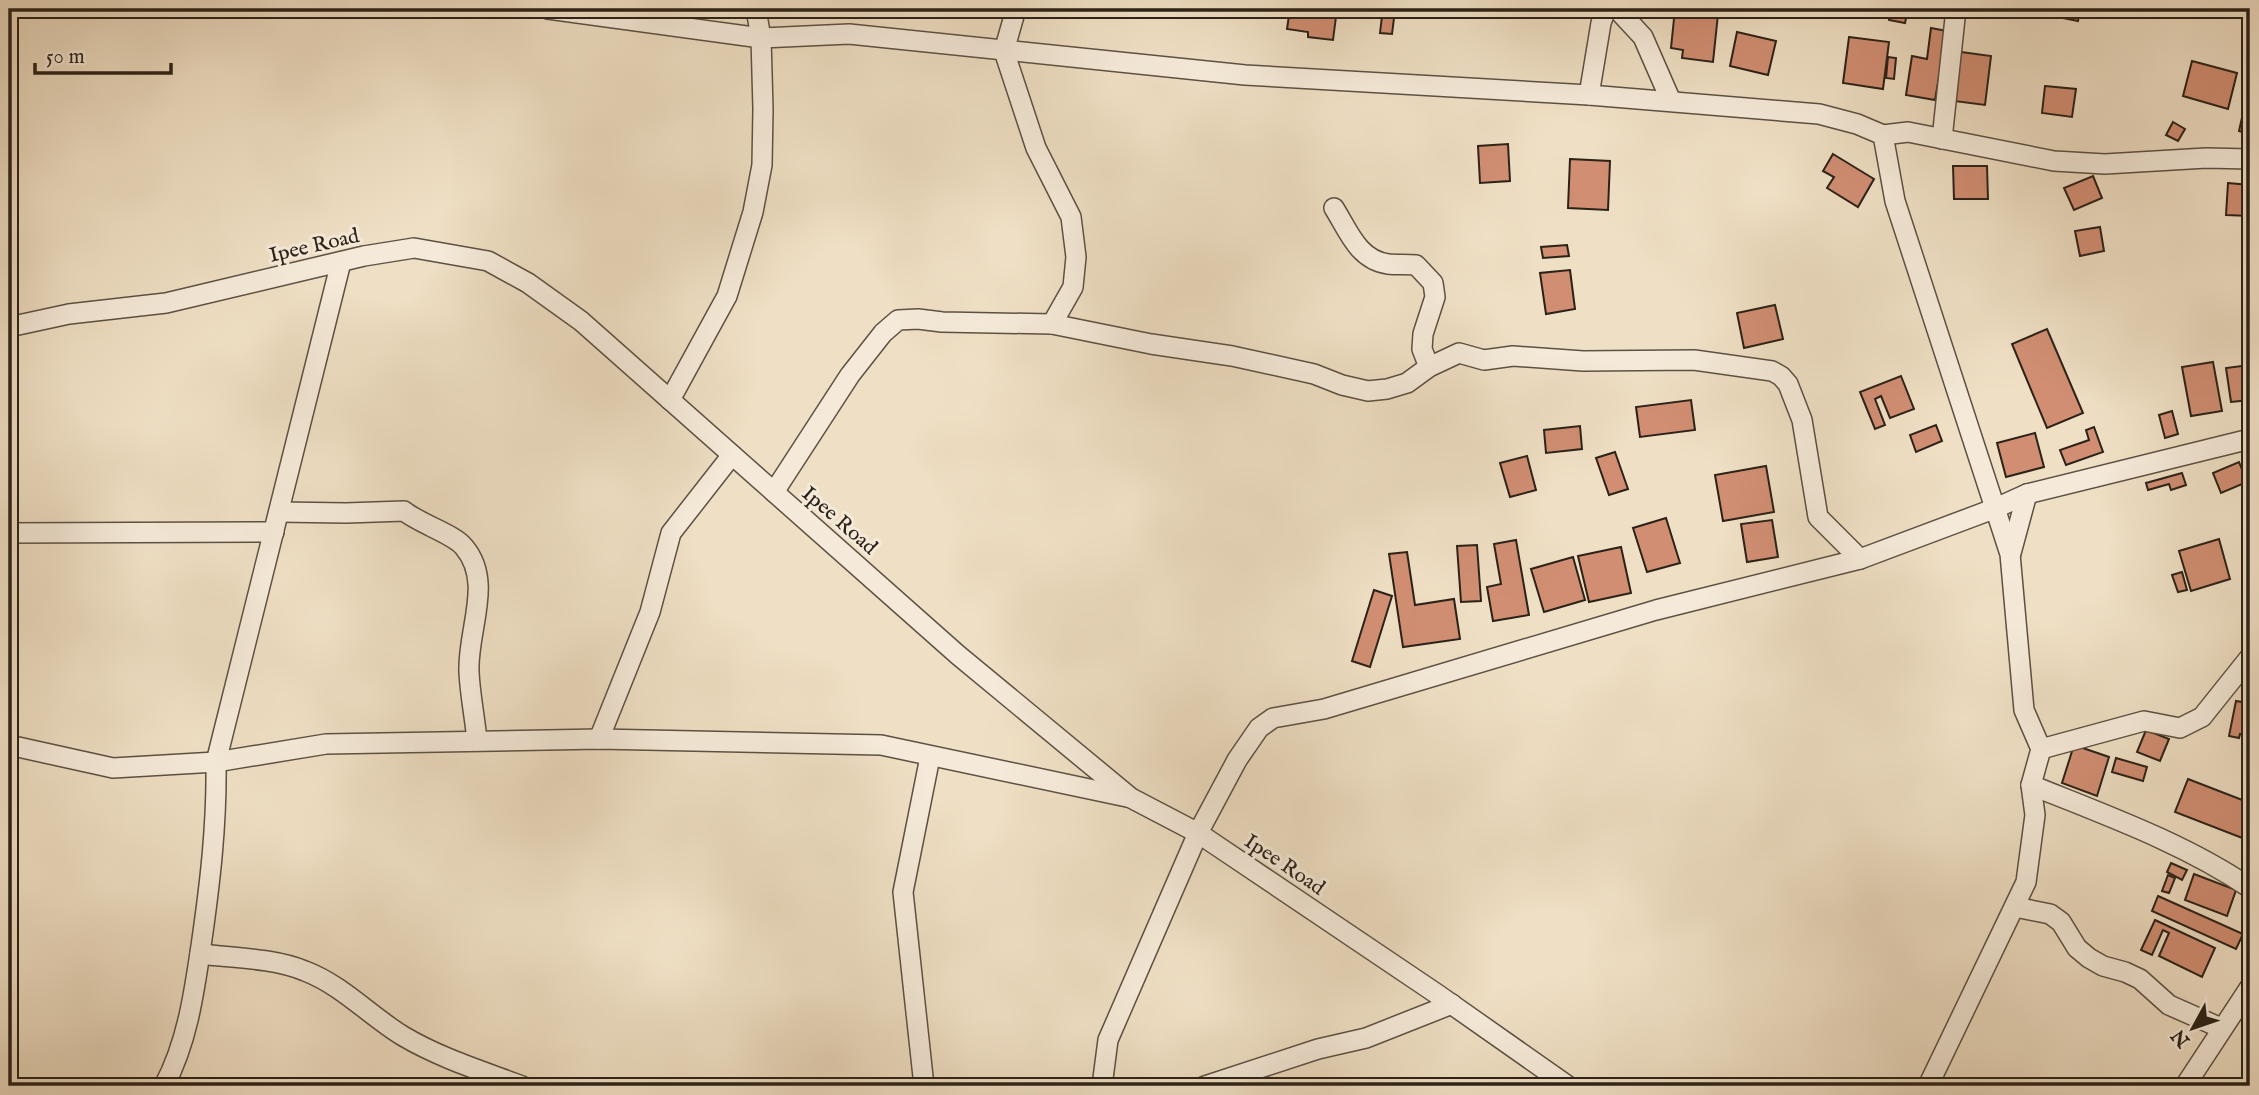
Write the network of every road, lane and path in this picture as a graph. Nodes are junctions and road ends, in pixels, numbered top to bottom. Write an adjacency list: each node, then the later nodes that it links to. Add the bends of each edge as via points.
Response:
1 (548, 9): 7 (street)
2 (756, 9): 7 (street)
3 (1016, 9): 8 (street)
4 (1606, 9): 9 (street)
5 (1617, 9): 10 (street, via 1643,37)
6 (1956, 9): 12 (street)
7 (761, 38): 8 (street, via 849,34); 19 (street, via 762,165 753,212 727,296)
8 (1004, 51): 9 (street, via 1245,75); 16 (street, via 1036,148 1071,217 1076,257 1073,287)
9 (1589, 95): 10 (street)
10 (1671, 101): 11 (street, via 1819,114)
11 (1883, 135): 12 (street, via 1908,132); 24 (street, via 1895,201)
12 (1942, 139): 13 (street, via 2054,161 2105,164)
13 (2250, 159)
14 (1334, 208): 18 (street, via 1363,252 1387,264 1416,265 1433,283 1435,297 1423,334)
15 (341, 262): 17 (street, Ipee Road, via 166,303 69,314); 19 (street, Ipee Road, via 414,248 488,261 581,321); 25 (street)
16 (1052, 324): 18 (street, via 1232,356 1368,391 1407,383); 22 (street, via 898,320 850,375)
17 (9, 327)
18 (1429, 367): 29 (street, via 1459,353 1484,360 1514,356 1694,360 1772,371 1788,384 1802,420 1818,517)
19 (670, 400): 21 (street, Ipee Road)
20 (2250, 439): 23 (street)
21 (732, 455): 22 (street, Ipee Road); 31 (street, via 670,533 650,612)
22 (774, 492): 38 (street, Ipee Road)
23 (2026, 494): 24 (street); 28 (street)
24 (1996, 508): 28 (street); 29 (street)
25 (279, 512): 26 (street); 32 (street, via 404,511 463,544 476,565 479,596 468,671)
26 (274, 532): 27 (street); 36 (street)
27 (9, 533)
28 (2010, 554): 34 (street, via 2024,710)
29 (1860, 559): 39 (street, via 1656,610 1324,709 1273,718 1259,728 1237,760)
30 (2250, 657): 34 (street, via 2202,718 2180,728 2144,721)
31 (599, 739): 32 (street); 35 (street, via 881,745)
32 (477, 741): 36 (street, via 326,744)
33 (9, 745): 36 (street, via 113,768)
34 (2041, 750): 37 (street)
35 (930, 757): 38 (street); 46 (street, via 903,892)
36 (216, 762): 42 (street, via 216,816)
37 (2031, 785): 40 (street, via 2147,833); 41 (street, via 2035,815 2026,882)
38 (1131, 798): 39 (street, Ipee Road)
39 (1198, 833): 44 (street, Ipee Road); 50 (street, via 1108,1040)
40 (2250, 888)
41 (2015, 907): 45 (street, via 2050,914 2062,922 2089,958 2140,979 2169,1005); 53 (street)
42 (200, 954): 47 (street, via 189,1020); 48 (street, via 303,970 426,1049)
43 (2250, 987): 45 (street)
44 (1451, 1004): 51 (street, via 1366,1038); 52 (street, Ipee Road)
45 (2221, 1028): 54 (street)
46 (923, 1077): 49 (street)
47 (164, 1086)
48 (522, 1086)
49 (910, 1086)
50 (1102, 1086)
51 (1205, 1086)
52 (1568, 1086)
53 (1928, 1086)
54 (2185, 1086)

